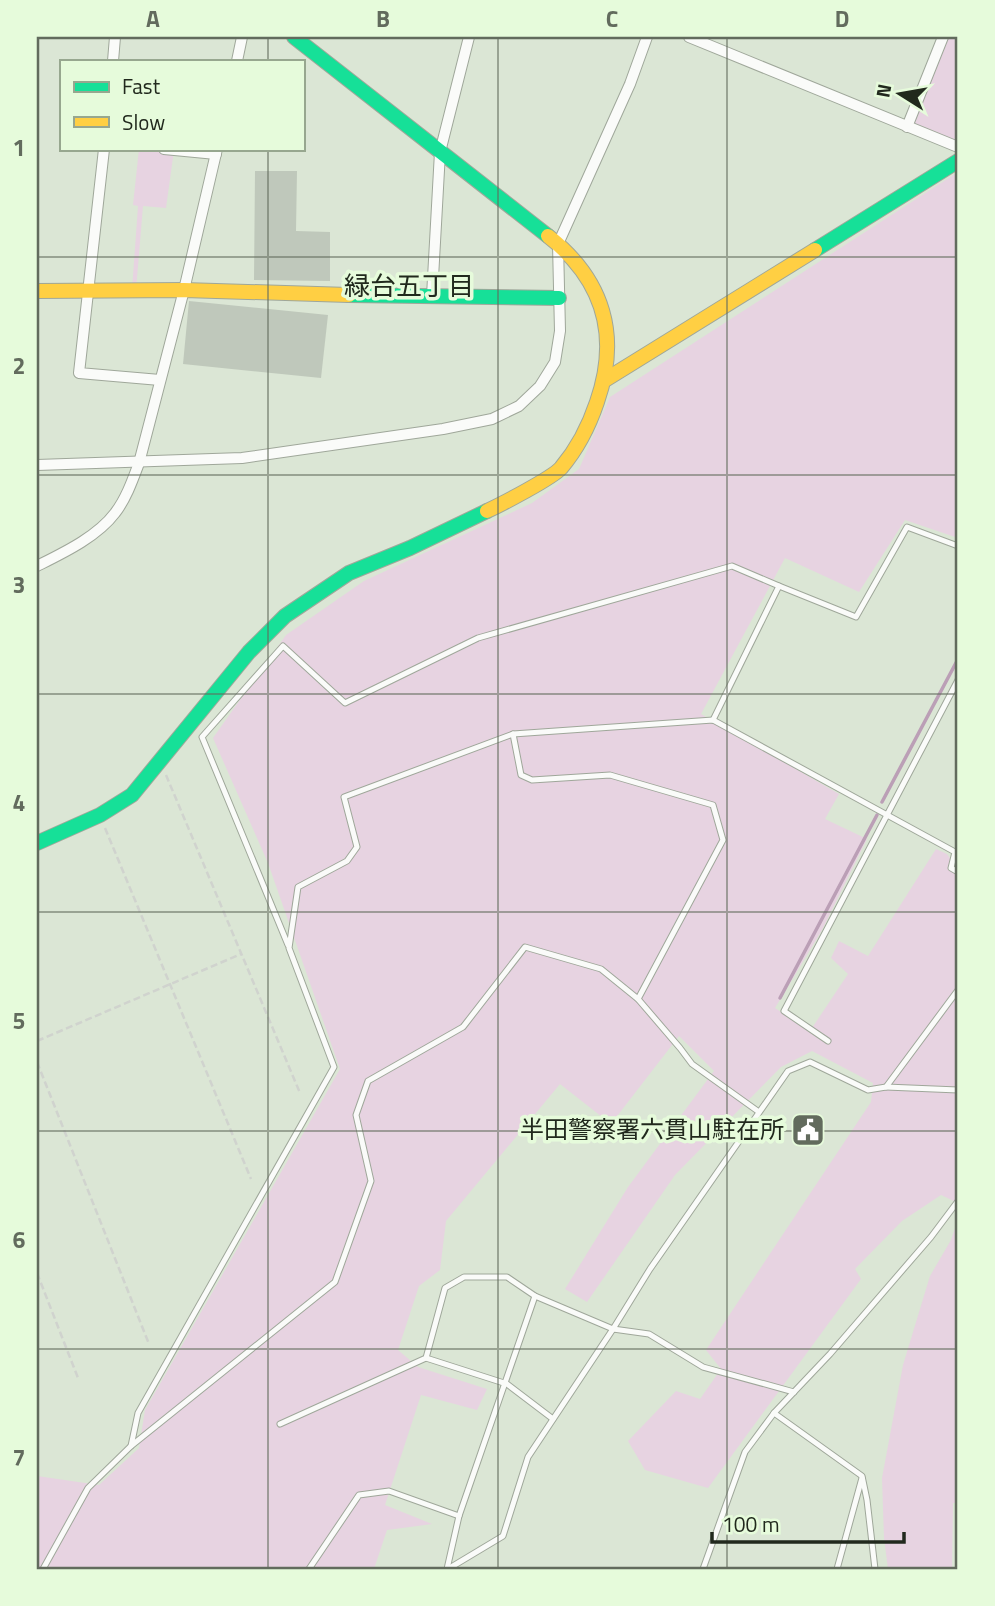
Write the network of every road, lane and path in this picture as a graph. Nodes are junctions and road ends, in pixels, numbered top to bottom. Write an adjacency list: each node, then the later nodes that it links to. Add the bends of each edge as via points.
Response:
1 (116, 37): 8 (street)
2 (242, 37): 9 (street)
3 (294, 37): 15 (street)
4 (469, 37): 15 (street)
5 (647, 37): 17 (street)
6 (689, 37): 10 (street)
7 (943, 37): 10 (street)
8 (113, 60)
9 (237, 60)
10 (907, 127): 11 (street)
11 (958, 147)
12 (104, 150): 20 (street)
13 (190, 150): 14 (street)
14 (216, 151): 18 (street)
15 (440, 152): 17 (street); 21 (street)
16 (958, 160): 24 (street)
17 (558, 244): 22 (street); 24 (street, via 578,264 595,292 609,351)
18 (184, 290): 20 (street); 21 (street); 23 (street)
19 (37, 291): 20 (street)
20 (88, 291): 23 (street, via 79,373)
21 (432, 296): 22 (street)
22 (559, 298): 25 (street, via 555,362 541,386 519,406 492,419 242,458)
23 (160, 380): 25 (street)
24 (605, 380): 33 (street, via 578,446 559,470 481,514 349,573 285,616 249,652)
25 (139, 463): 26 (street); 28 (street, via 115,513 93,534)
26 (37, 465)
27 (958, 546): 29 (lane, via 907,527 856,617)
28 (37, 566)
29 (779, 586): 31 (lane); 38 (lane, via 732,566 478,638 345,703 283,646 202,737)
30 (958, 680): 35 (lane)
31 (713, 720): 32 (lane); 35 (lane)
32 (513, 734): 38 (lane, via 344,797 358,847 347,861 298,887); 42 (lane, via 522,775 533,780 611,775 713,804 723,840)
33 (160, 762): 34 (street, via 132,795); 39 (path)
34 (100, 815): 36 (street); 40 (path)
35 (887, 815): 37 (lane, via 955,852 951,868); 44 (lane, via 784,1011)
36 (37, 843)
37 (958, 872)
38 (289, 948): 63 (lane, via 334,1067 138,1413)
39 (241, 954): 40 (path); 48 (path)
40 (170, 984): 43 (path); 50 (path)
41 (958, 990): 46 (lane)
42 (638, 999): 49 (lane, via 692,1064); 63 (lane, via 601,969 526,947 463,1027 368,1081 356,1115 371,1181 335,1282)
43 (37, 1041)
44 (828, 1041)
45 (37, 1062): 55 (path)
46 (886, 1087): 47 (lane); 49 (lane, via 868,1090 810,1062 788,1070)
47 (958, 1090)
48 (300, 1093)
49 (759, 1112): 54 (lane)
50 (251, 1179)
51 (958, 1201): 59 (lane)
52 (37, 1273): 57 (path)
53 (535, 1296): 54 (lane); 56 (lane, via 507,1278 464,1277 445,1288); 58 (lane)
54 (613, 1329): 59 (lane, via 649,1334 703,1367); 61 (lane)
55 (149, 1344)
56 (426, 1358): 58 (lane); 62 (lane)
57 (78, 1378)
58 (506, 1384): 61 (lane); 65 (lane)
59 (794, 1392): 60 (lane)
60 (774, 1413): 64 (lane); 69 (lane, via 745,1452)
61 (552, 1419): 68 (lane, via 528,1457 503,1536)
62 (280, 1424)
63 (131, 1446): 66 (lane, via 88,1488)
64 (862, 1476): 70 (lane); 71 (lane)
65 (459, 1516): 67 (lane, via 389,1491 359,1495); 68 (lane)
66 (43, 1569)
67 (309, 1569)
68 (447, 1569)
69 (703, 1569)
70 (837, 1569)
71 (875, 1569)

